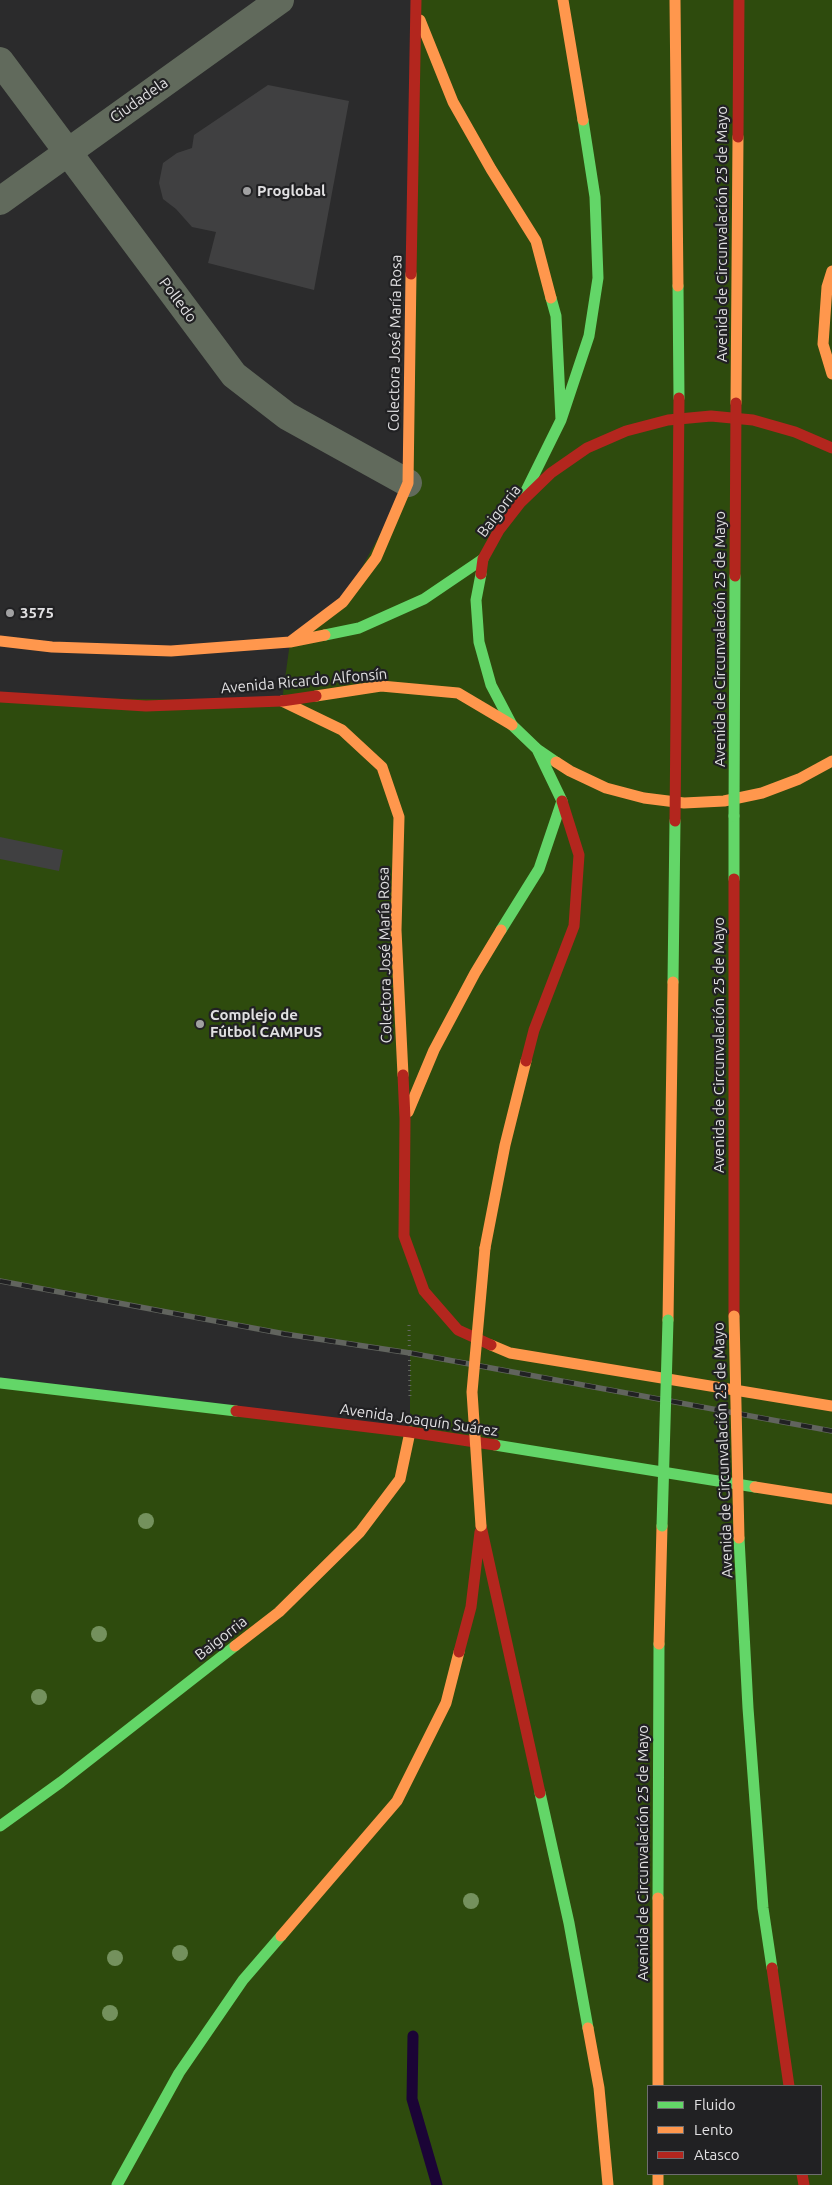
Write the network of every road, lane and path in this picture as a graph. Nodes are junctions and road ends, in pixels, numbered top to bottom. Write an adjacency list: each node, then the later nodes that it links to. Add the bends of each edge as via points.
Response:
1 (280, 0): 7 (street, Ciudadela)
2 (563, 0): 11 (main road, via 595,197 598,278 590,336)
3 (675, 0): 32 (main road, Avenida de Circunvalación 25 de Mayo, bridge, via 679,398 668,1320 658,1663)
4 (739, 0): 33 (main road, Avenida de Circunvalación 25 de Mayo, bridge, via 734,816 734,1316 739,1538 763,1908)
5 (416, 5): 11 (main road, via 453,102 536,241 556,316); 13 (main road, Colectora José María Rosa)
6 (0, 62): 7 (street, Polledo)
7 (67, 151): 8 (street, Ciudadela); 13 (street, Polledo, via 234,374 286,416)
8 (0, 201)
9 (832, 271): 10 (main road, via 824,344)
10 (832, 374)
11 (561, 420): 14 (main road)
12 (832, 448): 14 (main road, Baigorria, via 795,432 753,420 711,416 668,420 626,431 587,448 551,473)
13 (408, 483): 17 (main road, Colectora José María Rosa, via 376,558 343,602)
14 (520, 502): 15 (main road, Baigorria)
15 (482, 559): 17 (main road, via 424,599 359,628); 20 (main road, Baigorria, via 476,600 479,642 491,685)
16 (0, 641): 17 (main road, via 52,647 171,651)
17 (290, 642)
18 (0, 697): 19 (main road, Avenida Ricardo Alfonsín, via 146,706)
19 (282, 701): 20 (main road, Avenida Ricardo Alfonsín, via 381,686 458,693); 24 (main road, Colectora José María Rosa, via 342,730 382,767 399,817 396,930)
20 (512, 725): 21 (main road, Baigorria)
21 (538, 749): 22 (main road, Baigorria, via 570,771 606,788 644,798 684,803 724,801 762,793 799,779); 23 (main road)
22 (832, 760)
23 (562, 801): 24 (main road, via 539,869 475,973 434,1050); 30 (main road, bridge, via 579,855 574,926 534,1030 504,1145 485,1248 472,1392)
24 (405, 1119): 27 (main road, Colectora José María Rosa, via 404,1236 424,1291 458,1330 510,1353)
25 (410, 1353): 28 (path)
26 (0, 1383): 28 (main road, Avenida Joaquín Suárez)
27 (832, 1406)
28 (410, 1432): 29 (main road, Avenida Joaquín Suárez); 31 (main road, Baigorria, via 400,1479 360,1532 279,1612)
29 (832, 1499)
30 (481, 1526): 34 (main road, via 471,1606 446,1702 397,1802 242,1980 179,2073); 35 (main road, via 569,1923 599,2088)
31 (0, 1826)
32 (658, 2085)
33 (789, 2085)
34 (117, 2185)
35 (608, 2185)

